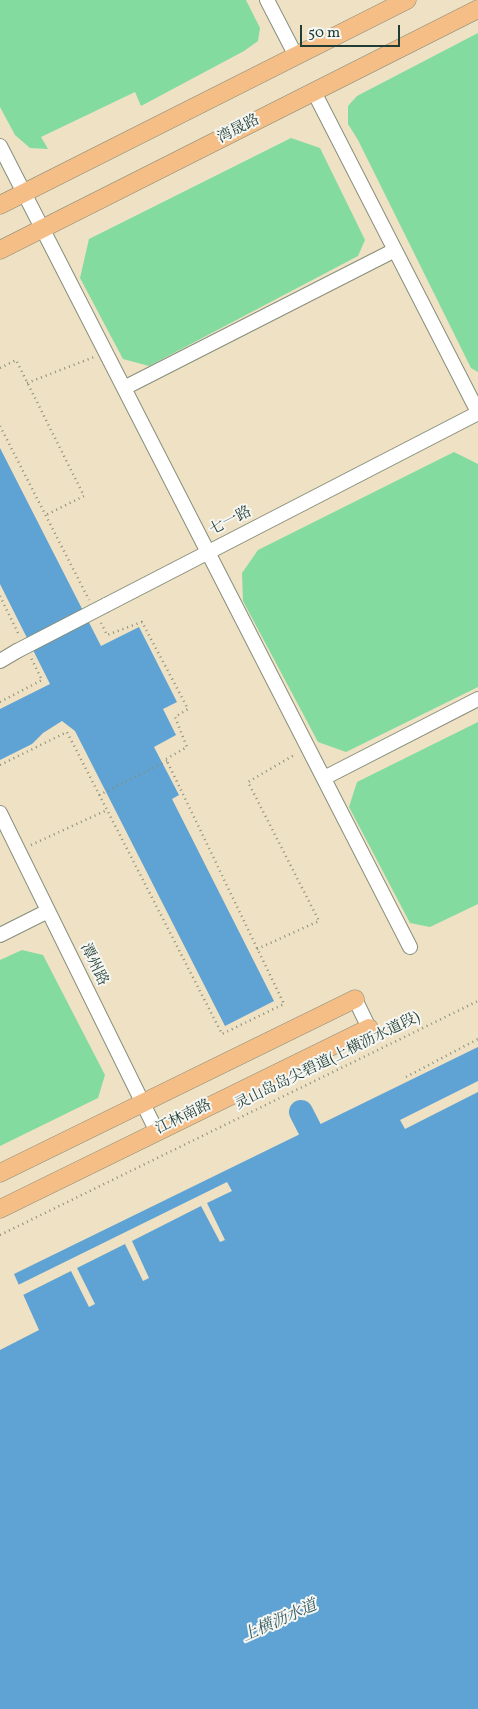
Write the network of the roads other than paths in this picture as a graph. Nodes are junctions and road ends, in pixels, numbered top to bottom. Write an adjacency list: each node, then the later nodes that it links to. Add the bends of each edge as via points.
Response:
1 (267, 0): 4 (street)
2 (407, 0): 4 (main road)
3 (478, 9): 5 (main road, 湾晟路)
4 (296, 56): 7 (main road)
5 (314, 92): 9 (main road, 湾晟路); 11 (street)
6 (0, 146): 7 (street)
7 (24, 193): 8 (main road); 9 (street)
8 (0, 205)
9 (42, 229): 10 (main road, 湾晟路); 12 (street)
10 (0, 250)
11 (395, 250): 12 (street); 13 (street)
12 (124, 388): 14 (street)
13 (478, 413): 14 (street, 七一路)
14 (208, 553): 15 (street, 七一路, bridge); 17 (street)
15 (0, 660)
16 (478, 699): 17 (street)
17 (324, 778): 21 (street)
18 (0, 814): 19 (street, 潭州路)
19 (48, 911): 20 (street); 24 (street, 潭州路)
20 (0, 935)
21 (410, 947)
22 (354, 999): 23 (street); 24 (main road)
23 (368, 1028): 25 (main road, 江林南路)
24 (143, 1103): 25 (street, 潭州路); 26 (main road)
25 (157, 1132): 27 (main road, 江林南路)
26 (0, 1173)
27 (0, 1208)

